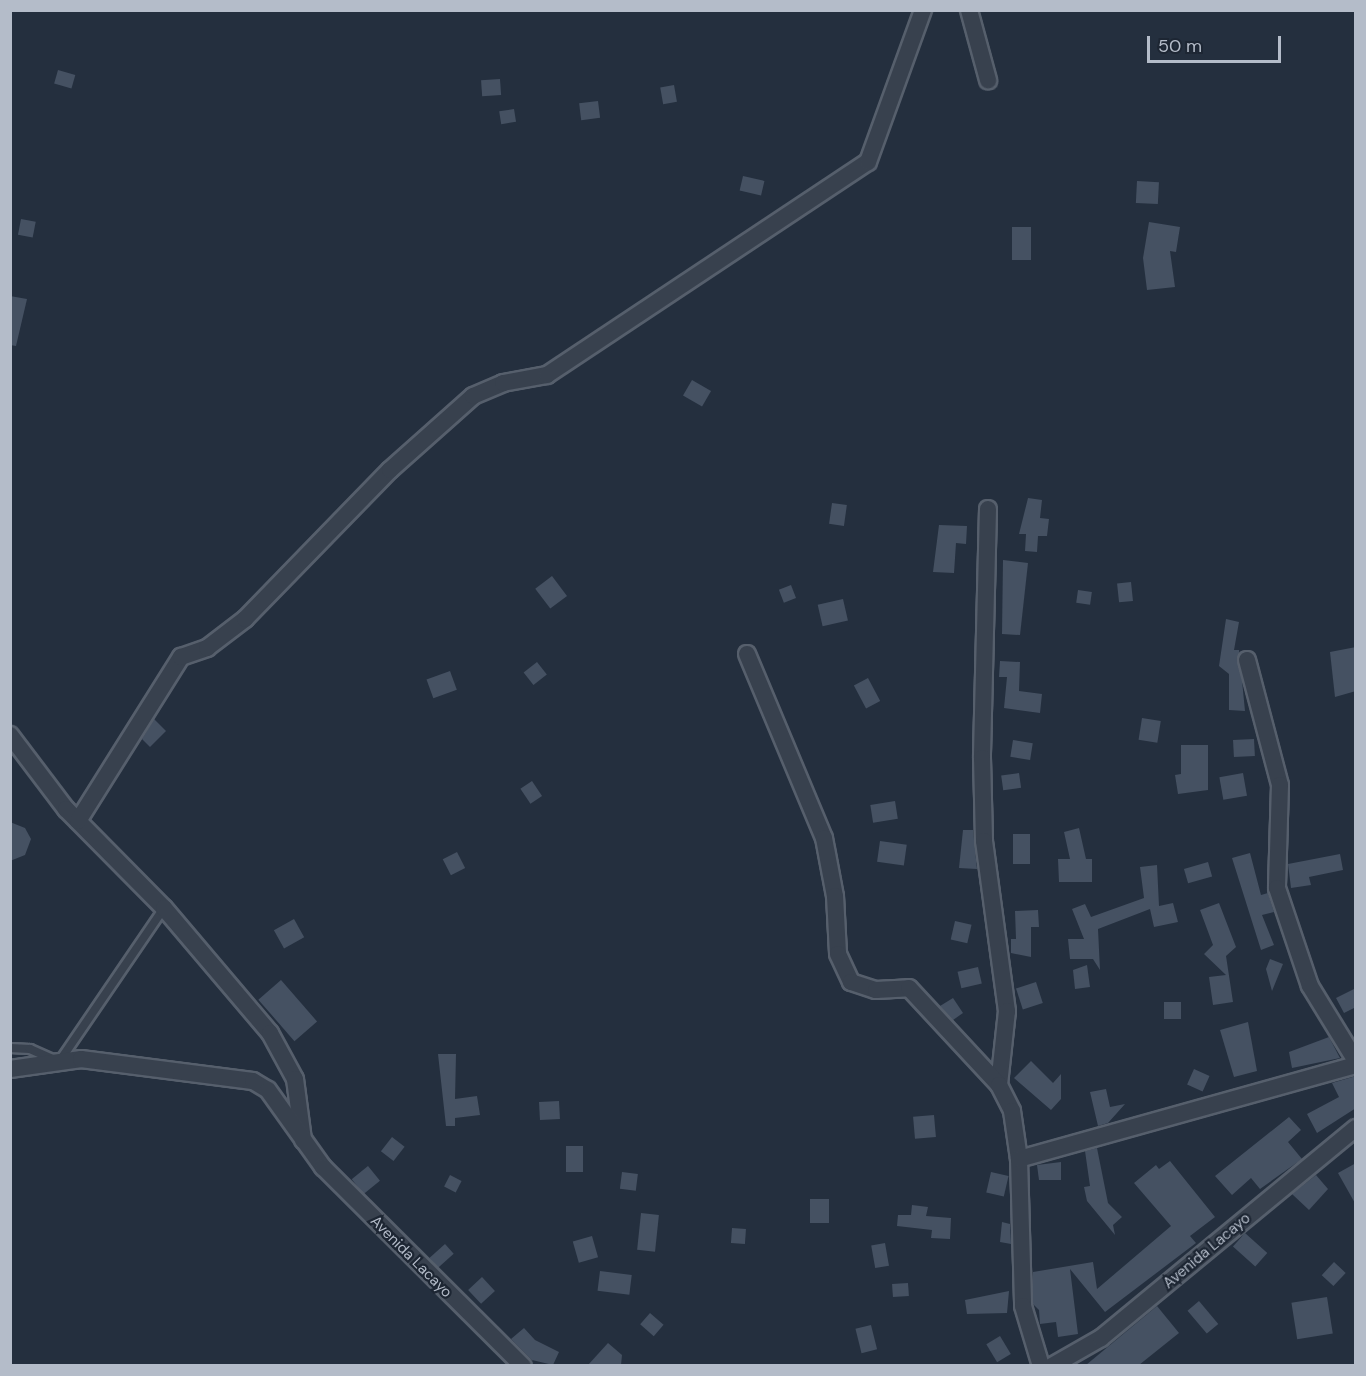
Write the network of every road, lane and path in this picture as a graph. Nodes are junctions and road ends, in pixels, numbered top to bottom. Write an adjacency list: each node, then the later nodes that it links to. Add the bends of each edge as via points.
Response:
1 (923, 10): 8 (street, via 868,162 547,375 503,383 473,396 390,470 245,619 207,648 181,657)
2 (969, 10): 3 (street)
3 (988, 80)
4 (988, 509): 14 (street, via 982,758 984,841 1007,1011)
5 (747, 654): 14 (street, via 824,838 835,896 838,954 851,982 876,990 909,988)
6 (1247, 660): 12 (street, via 1280,785 1277,888 1310,987)
7 (10, 735): 8 (street)
8 (78, 821): 9 (street)
9 (164, 908): 11 (lane); 16 (street, via 270,1033 295,1079)
10 (10, 1048): 11 (lane, via 30,1049)
11 (59, 1062): 13 (street, Avenida Lacayo); 16 (street, Avenida Lacayo, via 81,1059 253,1081 268,1090)
12 (1356, 1063): 17 (street)
13 (10, 1069)
14 (999, 1085): 17 (street, via 1012,1111)
15 (1356, 1128): 20 (street, Avenida Lacayo, via 1101,1338)
16 (303, 1144): 18 (street, Avenida Lacayo, via 476,1323)
17 (1019, 1159): 19 (street, via 1023,1306)
18 (523, 1365)
19 (1041, 1365)
20 (1052, 1365)

